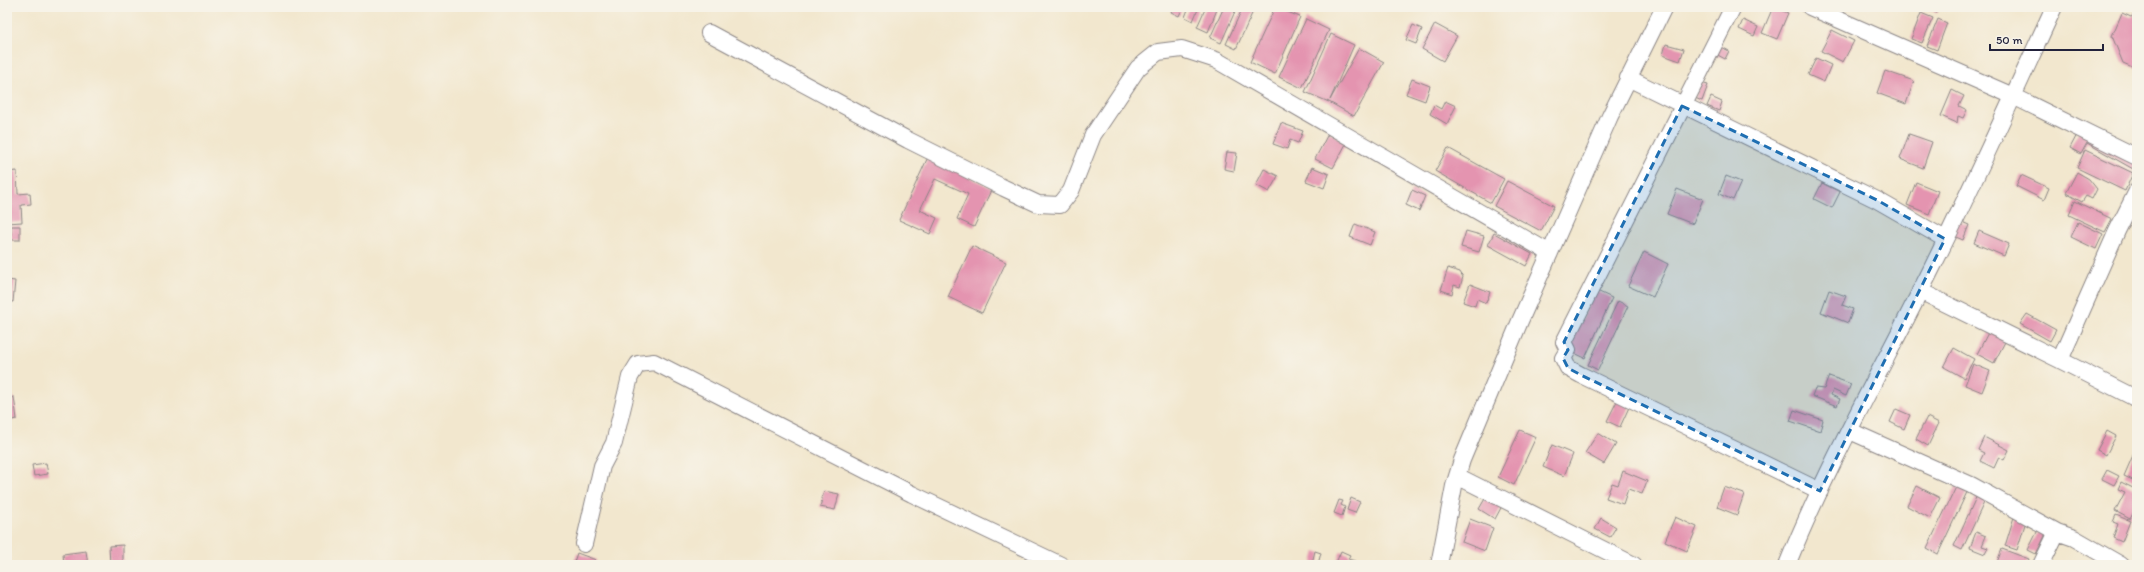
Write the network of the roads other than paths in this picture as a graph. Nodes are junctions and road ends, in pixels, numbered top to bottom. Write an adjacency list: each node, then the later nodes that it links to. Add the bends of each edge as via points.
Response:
1 (1664, 7): 6 (street)
2 (1733, 7): 8 (street)
3 (1810, 7): 7 (street)
4 (2054, 7): 7 (street)
5 (709, 33): 12 (street, via 895,133 1004,188 1038,204 1060,205 1071,191 1093,135 1138,68 1158,52 1182,49 1216,60 1233,69)
6 (1628, 78): 8 (street); 12 (street)
7 (2013, 96): 9 (street); 11 (street)
8 (1682, 106): 11 (street, via 1877,200); 18 (street, via 1564,342 1568,350 1563,358 1568,368 1581,375)
9 (2137, 157)
10 (2137, 191): 14 (street)
11 (1945, 240): 13 (street)
12 (1550, 253): 17 (street)
13 (1920, 291): 14 (street); 16 (street)
14 (2060, 360): 15 (street)
15 (2137, 399)
16 (1850, 431): 18 (street); 19 (street, via 1971,485)
17 (1457, 476): 22 (street); 23 (street)
18 (1820, 491): 24 (street)
19 (2057, 532): 25 (street); 26 (street, via 2074,538)
20 (584, 544): 21 (street, via 602,466 614,442 630,377 638,364 654,362 912,494)
21 (1061, 565)
22 (1439, 565)
23 (1634, 565)
24 (1787, 565)
25 (2041, 565)
26 (2121, 565)

